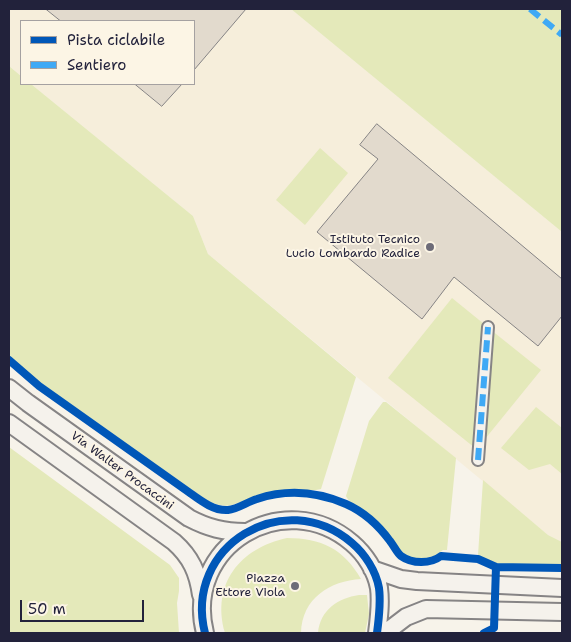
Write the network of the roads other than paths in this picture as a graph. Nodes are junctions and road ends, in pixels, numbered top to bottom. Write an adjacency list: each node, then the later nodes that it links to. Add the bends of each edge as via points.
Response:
1 (488, 327): 4 (street)
2 (9, 388): 5 (street, Via Walter Procaccini, via 189,518 216,530)
3 (9, 423): 8 (street, via 178,545 196,570)
4 (478, 460)
5 (245, 532): 6 (street, via 262,524 283,520 315,523 346,538 363,554); 8 (street, via 215,562 206,580)
6 (372, 569): 7 (street, via 417,581); 11 (street, via 380,595)
7 (562, 588)
8 (202, 599): 10 (street)
9 (562, 612): 12 (street, via 426,609 406,617)
10 (205, 633)
11 (377, 633)
12 (385, 633)

